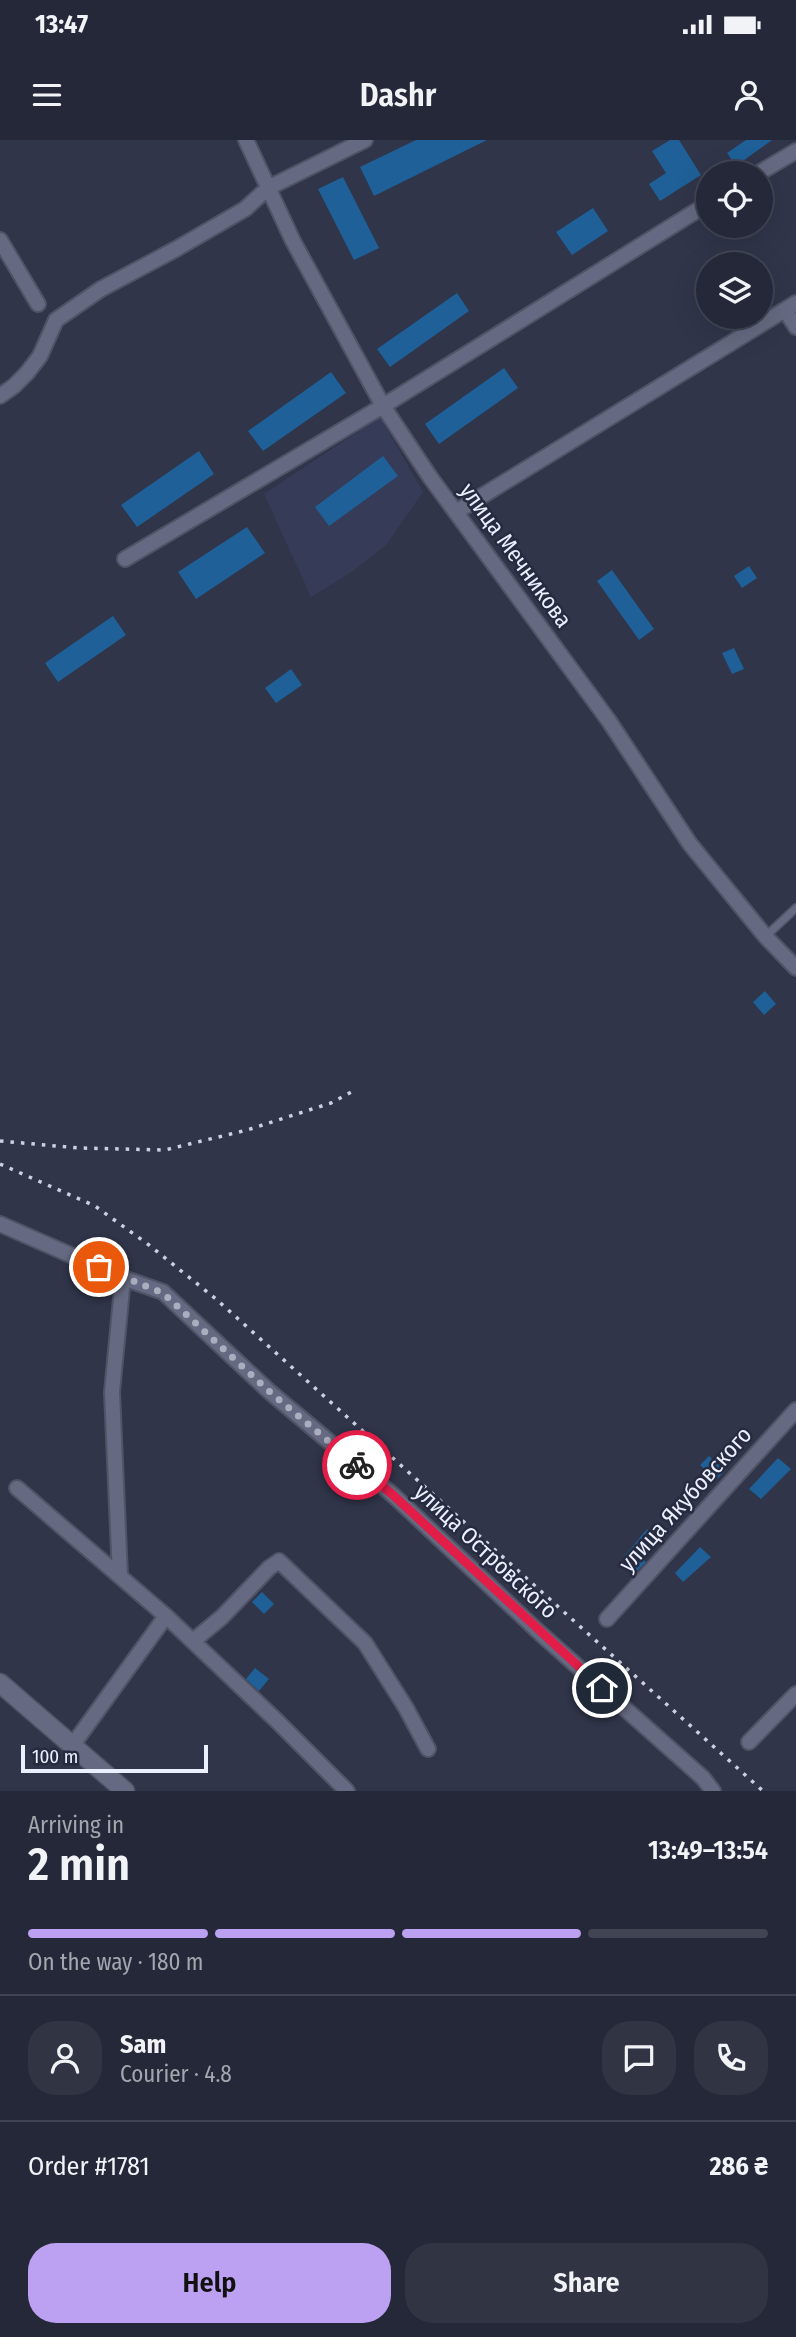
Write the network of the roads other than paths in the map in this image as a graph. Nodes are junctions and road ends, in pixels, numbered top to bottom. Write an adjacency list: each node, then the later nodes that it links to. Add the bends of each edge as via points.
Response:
1 (246, 140): 5 (street, улица Мечникова)
2 (365, 140): 5 (street)
3 (796, 151): 4 (street)
4 (773, 165)
5 (268, 188): 11 (street, via 245,209 56,320 33,364); 12 (street, улица Мечникова)
6 (696, 211): 12 (street)
7 (0, 240): 8 (street)
8 (38, 304)
9 (790, 307): 10 (street); 13 (street)
10 (796, 327)
11 (0, 396)
12 (383, 406): 13 (street, улица Мечникова); 14 (street)
13 (456, 512): 16 (street, улица Мечникова, via 609,721 690,844)
14 (125, 559)
15 (796, 908): 16 (lane)
16 (766, 937): 17 (street, улица Мечникова)
17 (796, 968)
18 (0, 1224): 19 (street, улица Островского)
19 (123, 1278): 22 (street, via 113,1392); 33 (street, улица Островского, via 163,1293 271,1393 393,1495)
20 (796, 1410): 24 (street, улица Якубовского)
21 (17, 1488): 22 (street)
22 (120, 1576): 23 (street)
23 (166, 1616): 25 (street); 29 (street)
24 (607, 1619)
25 (193, 1642): 30 (street, via 279,1561 365,1643); 32 (street)
26 (0, 1683): 29 (street)
27 (796, 1694): 28 (street)
28 (749, 1742)
29 (72, 1746): 31 (street)
30 (428, 1749)
31 (125, 1791)
32 (347, 1791)
33 (713, 1791)

